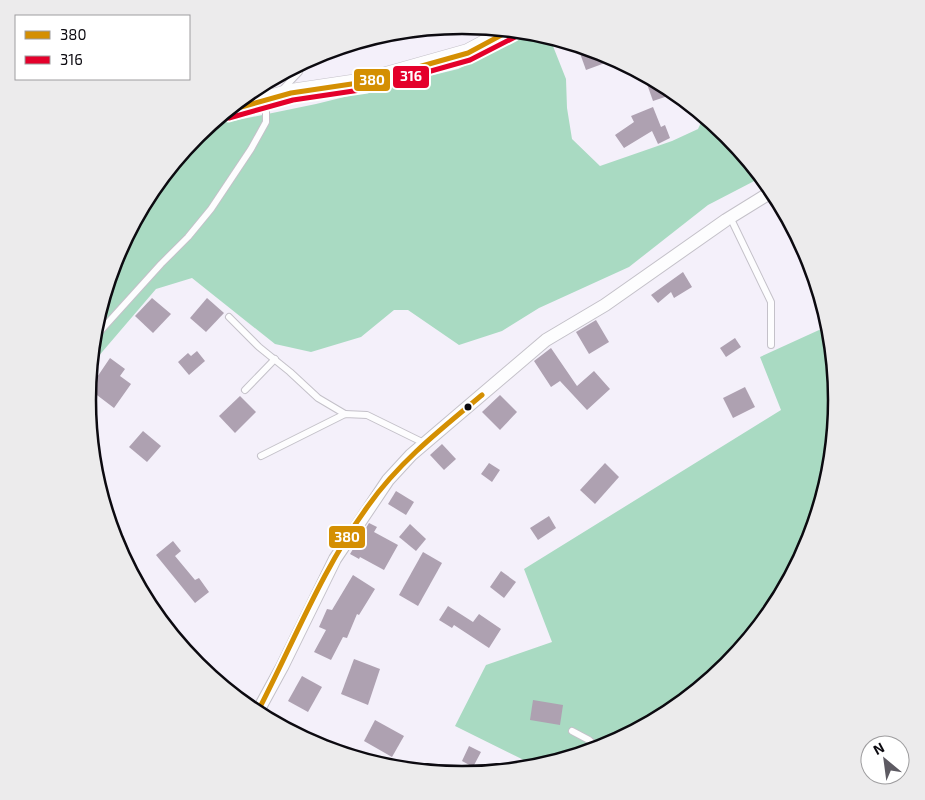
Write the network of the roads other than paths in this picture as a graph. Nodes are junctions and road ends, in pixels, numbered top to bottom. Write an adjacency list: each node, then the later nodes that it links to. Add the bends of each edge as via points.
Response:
1 (500, 36): 3 (main road, via 468,53 365,82)
2 (295, 75): 3 (lane)
3 (271, 98): 4 (main road); 8 (lane, via 266,122 211,209)
4 (244, 106)
5 (766, 195): 6 (street)
6 (730, 217): 9 (lane, via 771,302); 13 (street, via 605,305 546,340)
7 (229, 317): 10 (lane)
8 (103, 328)
9 (771, 345)
10 (275, 359): 11 (lane); 12 (lane, via 318,398)
11 (245, 390)
12 (344, 414): 13 (lane, via 368,415); 14 (lane)
13 (424, 443): 15 (street, via 388,480 334,559)
14 (261, 456)
15 (260, 706)
16 (572, 731): 17 (lane)
17 (592, 742)

